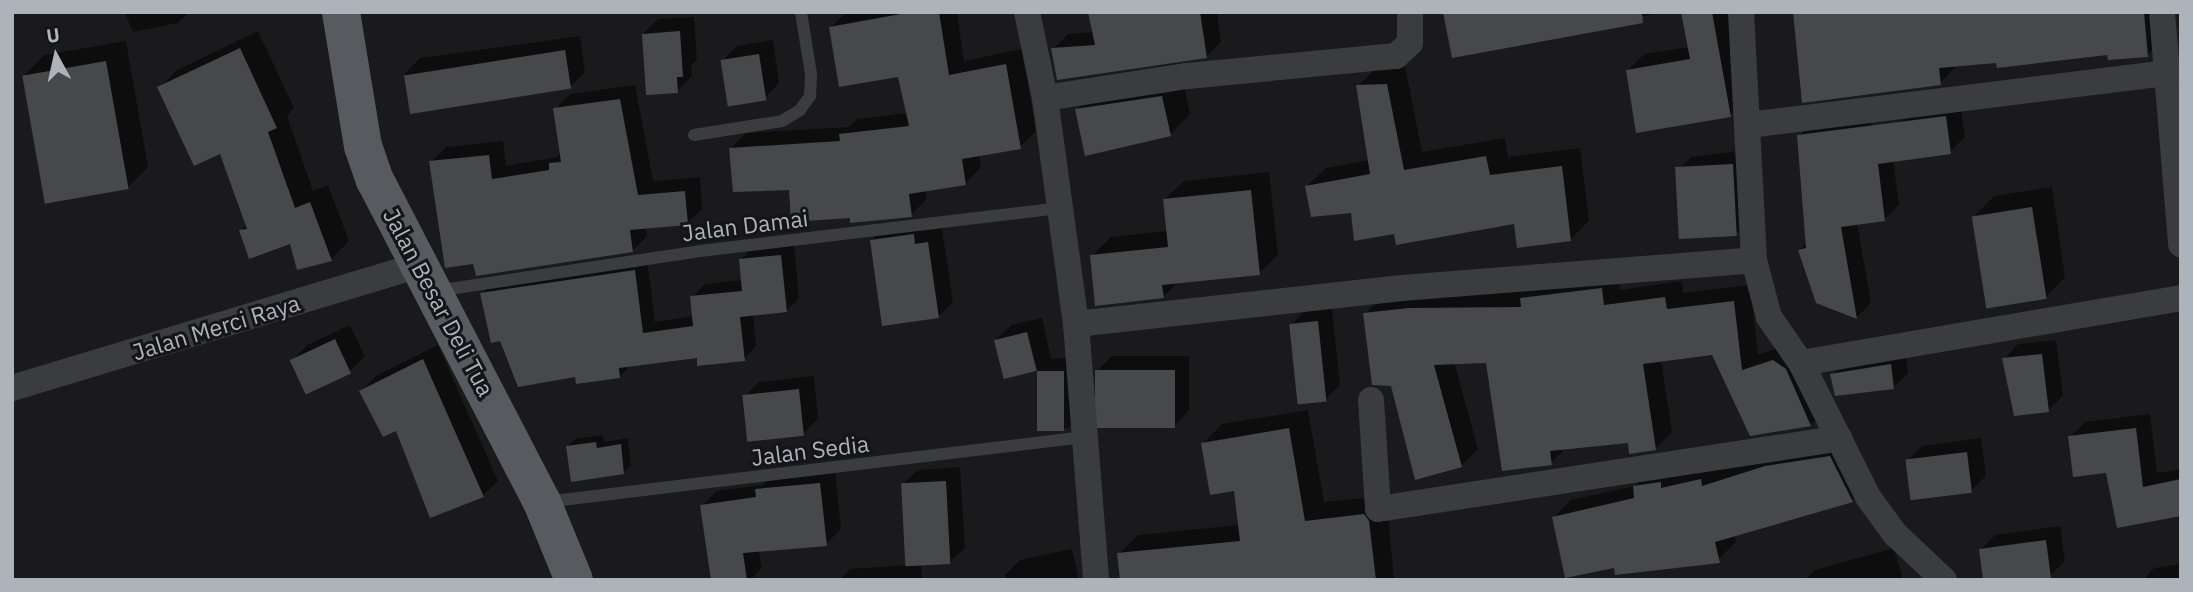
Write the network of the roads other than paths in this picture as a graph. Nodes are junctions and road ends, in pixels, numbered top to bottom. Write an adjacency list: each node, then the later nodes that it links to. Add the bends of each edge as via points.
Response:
1 (341, 12): 14 (main road, Jalan Besar Deli Tua, via 363,146)
2 (802, 12): 10 (lane, via 811,74 810,96 800,110 782,121)
3 (1027, 12): 8 (street)
4 (1410, 12): 8 (street, via 1410,43 1396,56 1187,76)
5 (1741, 12): 9 (street)
6 (2162, 12): 7 (street)
7 (2166, 73): 9 (street); 12 (street)
8 (1045, 99): 11 (street)
9 (1749, 125): 13 (street)
10 (694, 135)
11 (1061, 208): 14 (lane, Jalan Damai); 16 (street)
12 (2181, 244)
13 (1754, 260): 16 (street, via 1402,288); 17 (street, via 1769,317)
14 (427, 278): 18 (street, Jalan Merci Raya); 22 (main road, Jalan Besar Deli Tua)
15 (2181, 298): 17 (street)
16 (1076, 324): 20 (street)
17 (1801, 363): 21 (street)
18 (12, 388)
19 (1371, 400): 21 (street, via 1378,509)
20 (1084, 437): 22 (lane, Jalan Sedia); 24 (street)
21 (1840, 438): 25 (street, via 1868,497 1895,534)
22 (542, 502): 23 (main road, Jalan Besar Deli Tua)
23 (574, 580)
24 (1096, 580)
25 (1944, 580)

